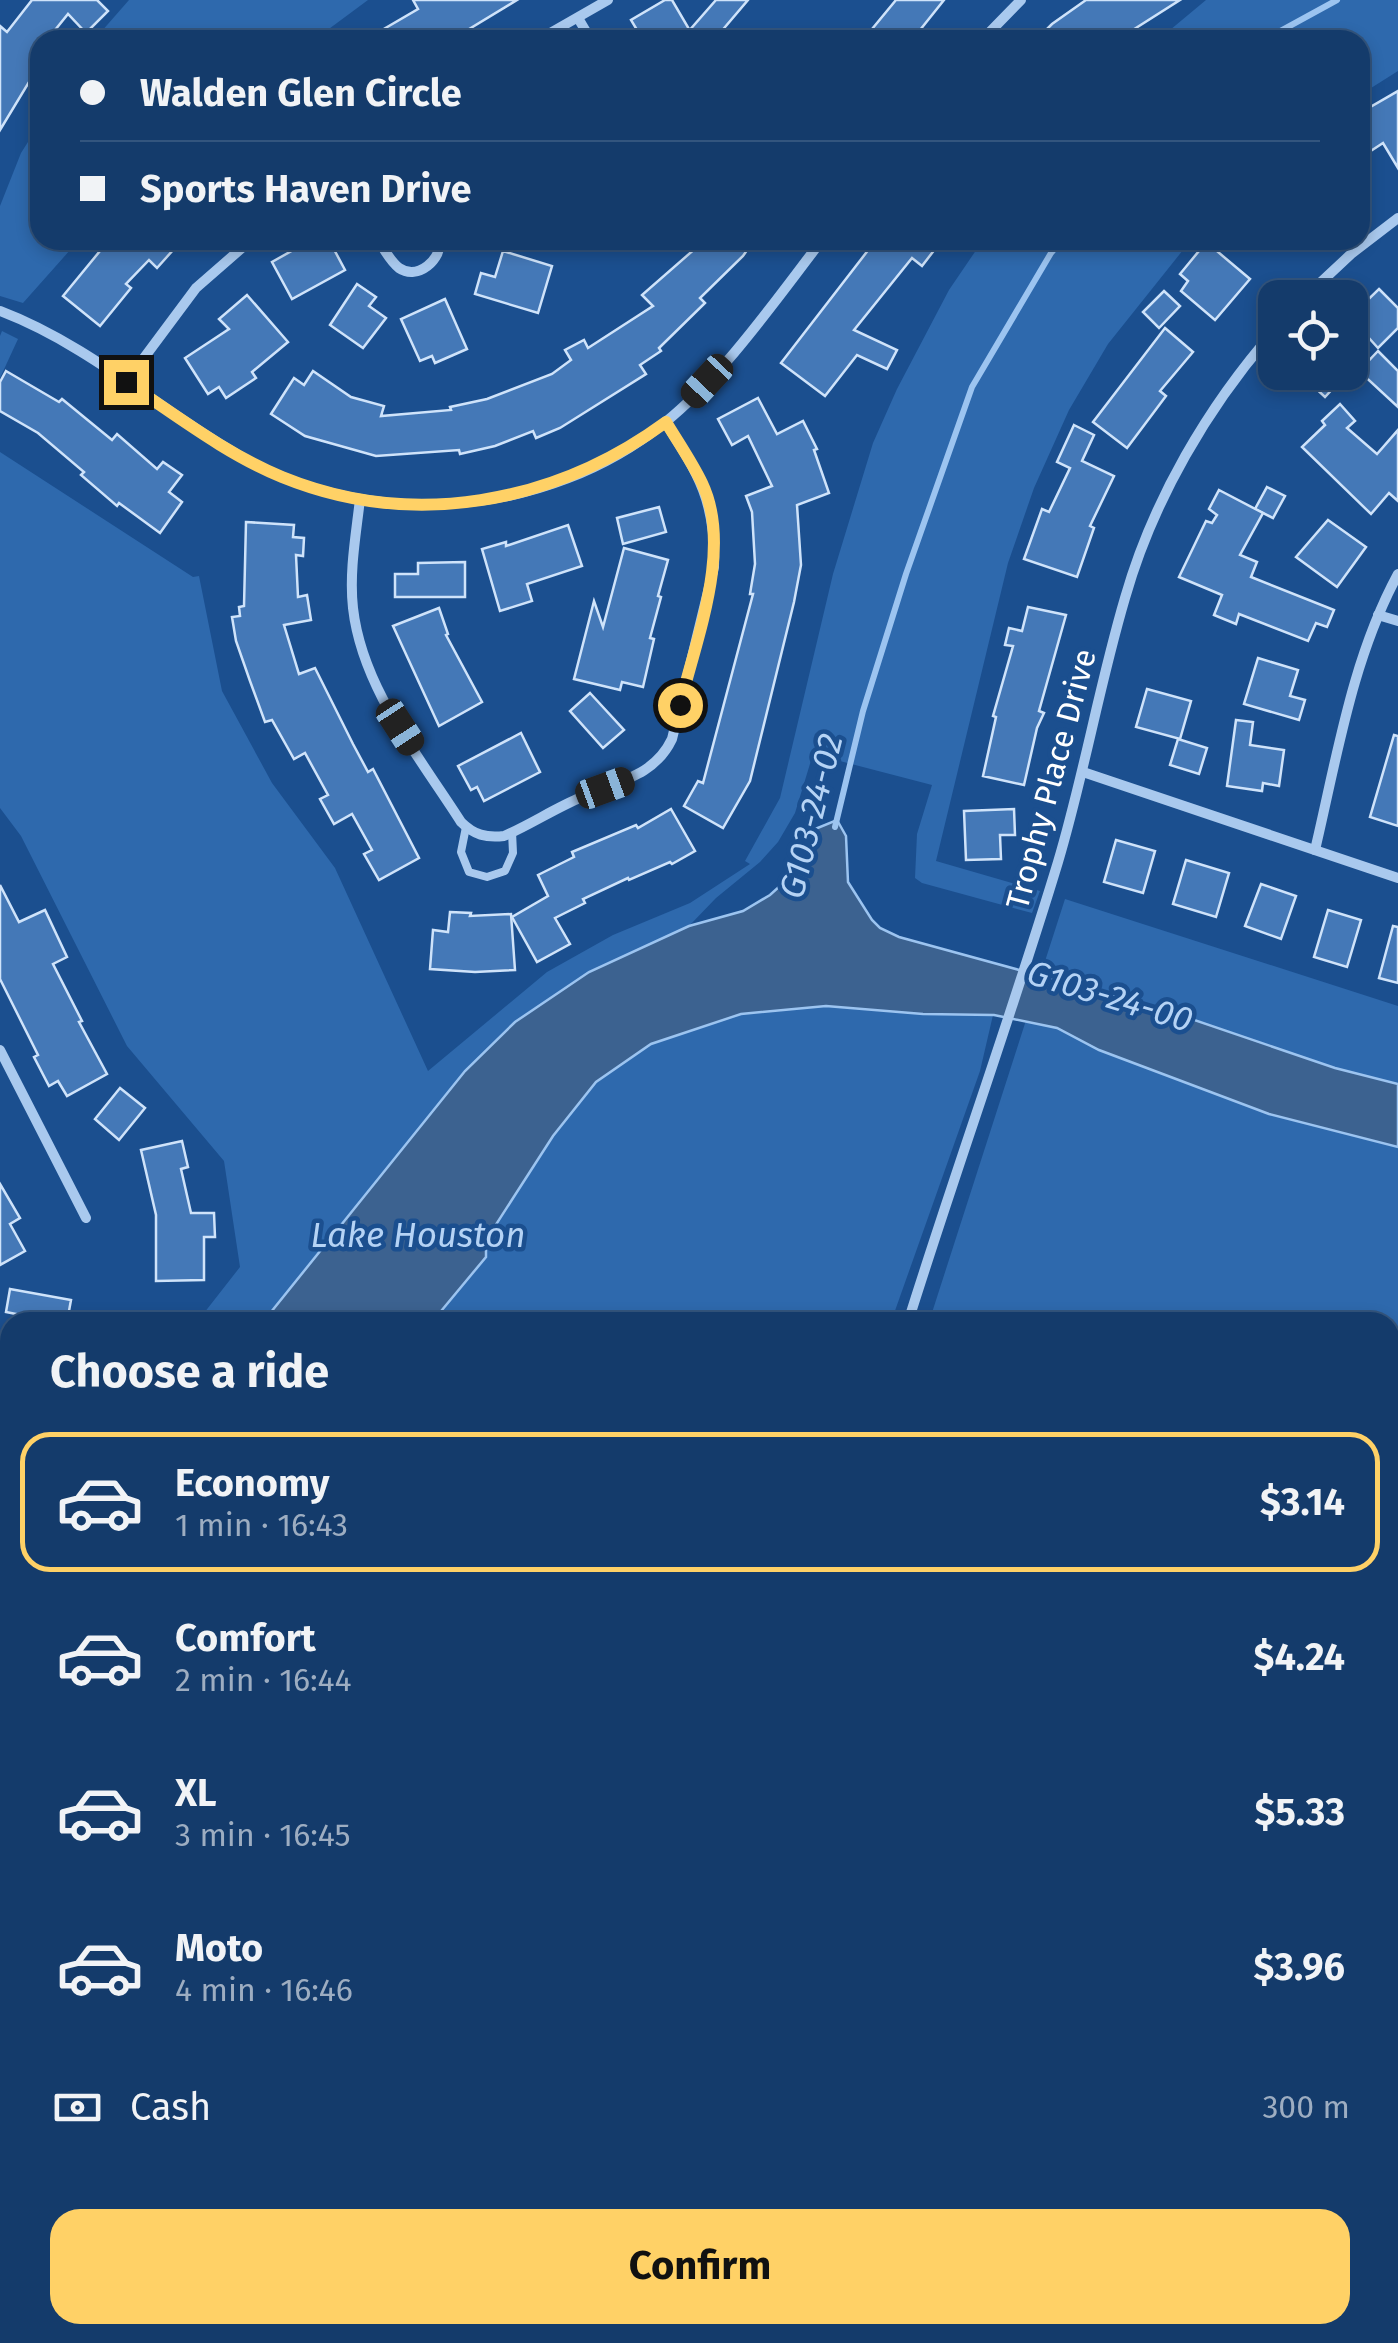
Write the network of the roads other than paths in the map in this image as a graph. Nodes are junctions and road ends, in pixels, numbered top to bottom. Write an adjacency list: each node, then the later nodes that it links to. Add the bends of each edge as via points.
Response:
1 (608, 0): 3 (street)
2 (1021, 0): 6 (street)
3 (578, 18): 4 (street); 5 (street)
4 (556, 30)
5 (585, 30)
6 (992, 30)
7 (1398, 218): 8 (street)
8 (1370, 239)
9 (240, 250): 17 (street, via 196,288)
10 (385, 250): 11 (street, via 406,272 421,270)
11 (440, 250)
12 (814, 250): 18 (street, via 722,365)
13 (1355, 250): 14 (street)
14 (1323, 280)
15 (0, 311): 17 (street)
16 (1258, 353): 23 (street, Trophy Place Drive, via 1188,452 1158,512 1126,595)
17 (126, 382): 19 (street, via 248,461)
18 (666, 422): 19 (street, via 614,457 526,492 436,505); 25 (street, via 704,486 715,539 672,740 664,756 628,780)
19 (360, 499): 24 (street, via 352,595 361,643 386,704)
20 (1398, 574): 21 (street)
21 (1378, 615): 22 (street); 26 (street, via 1352,690)
22 (1398, 621)
23 (1084, 772): 26 (street); 30 (street, Trophy Place Drive)
24 (466, 827): 25 (street, via 492,838); 25 (lane, via 461,852 469,872 487,877 505,871)
25 (512, 832)
26 (1315, 850): 27 (street)
27 (1398, 878)
28 (0, 1050): 29 (street)
29 (86, 1218)
30 (911, 1312)

